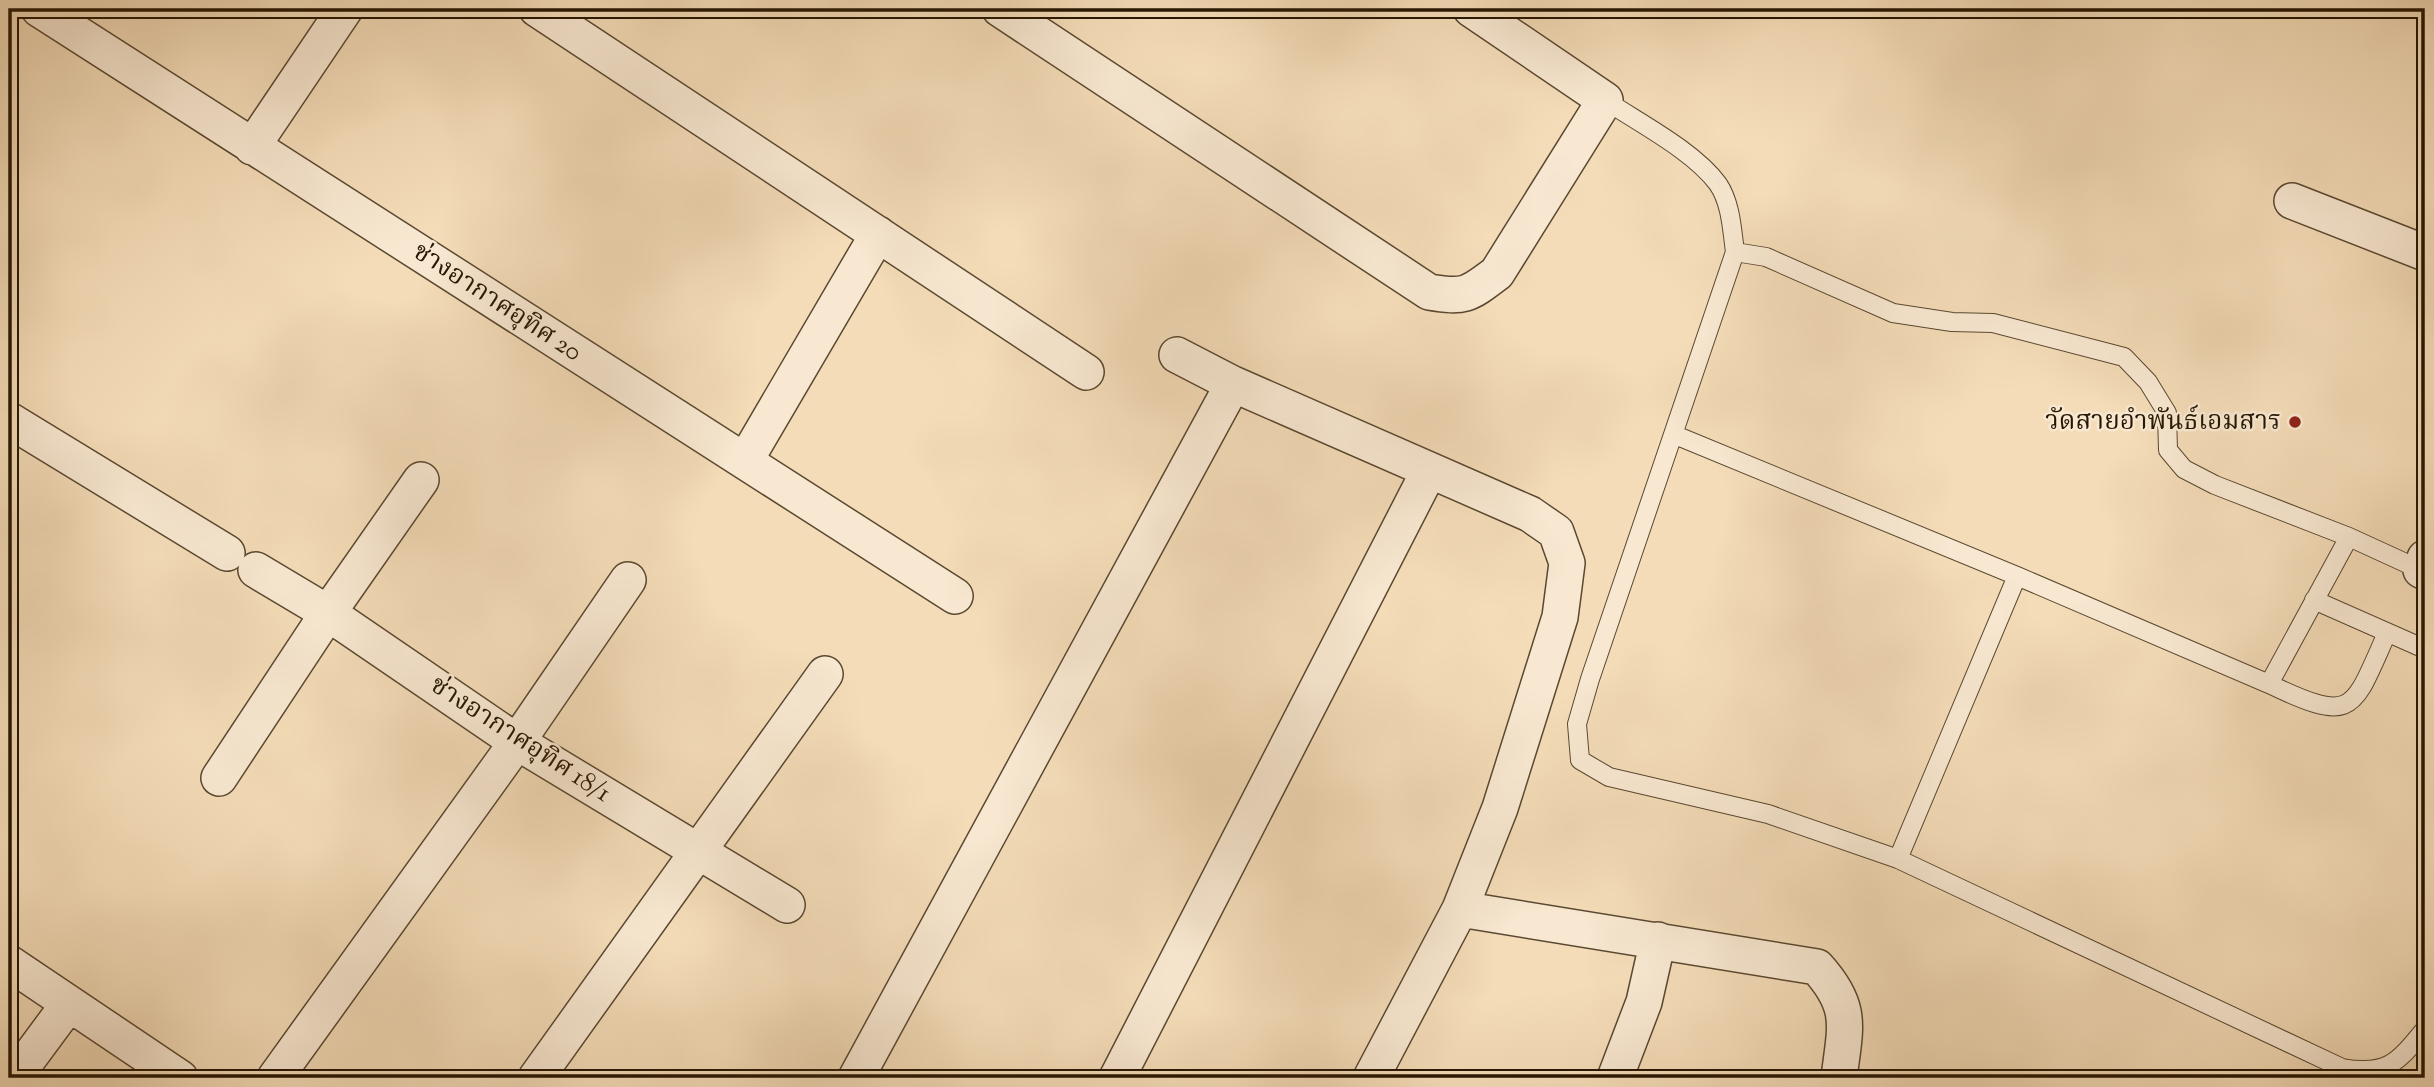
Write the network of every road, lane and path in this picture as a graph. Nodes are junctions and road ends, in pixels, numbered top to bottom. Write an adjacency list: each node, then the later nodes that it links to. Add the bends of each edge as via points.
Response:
1 (40, 9): 7 (street, ช่างอากาศอุทิศ 20)
2 (345, 9): 7 (street)
3 (537, 9): 9 (street)
4 (1000, 9): 6 (street, via 1429,292 1458,297 1497,272)
5 (1471, 9): 6 (street)
6 (1605, 100): 10 (lane, via 1696,162 1718,185 1731,216)
7 (252, 147): 17 (street, ช่างอากาศอุทิศ 20)
8 (2292, 201): 11 (street)
9 (878, 234): 13 (street); 17 (street)
10 (1735, 252): 16 (lane); 20 (lane, via 1766,257 1893,313 1993,323 2124,357 2167,413 2168,450 2184,469)
11 (2425, 253)
12 (1177, 355): 14 (street)
13 (1086, 372)
14 (1233, 384): 18 (street); 45 (street)
15 (9, 420): 26 (street, ช่างอากาศอุทิศ 18/1)
16 (1675, 435): 22 (lane); 34 (lane, via 1590,679 1577,724 1580,760 1609,777 1768,814)
17 (745, 461): 24 (street, ช่างอากาศอุทิศ 20)
18 (1429, 471): 36 (street, via 1530,513 1556,532 1567,563 1560,617 1529,719); 46 (street)
19 (421, 480): 26 (street)
20 (2348, 537): 21 (lane); 25 (lane)
21 (2424, 567)
22 (2017, 576): 30 (lane); 34 (lane)
23 (628, 580): 31 (street)
24 (955, 596)
25 (2314, 600): 27 (lane); 30 (lane)
26 (328, 613): 31 (street, ช่างอากาศอุทิศ 18/1); 32 (street)
27 (2387, 632): 28 (lane); 30 (lane, via 2359,695 2342,707 2310,704)
28 (2425, 649)
29 (825, 674): 33 (street)
30 (2269, 684)
31 (517, 742): 33 (street, ช่างอากาศอุทิศ 18/1); 43 (street)
32 (219, 778)
33 (698, 851): 35 (street, ช่างอากาศอุทิศ 18/1); 44 (street)
34 (1898, 859): 40 (lane, via 2342,1068 2369,1073 2400,1059)
35 (787, 905)
36 (1461, 909): 37 (street); 47 (street)
37 (1658, 940): 48 (street, via 1644,1002); 49 (street, via 1817,967 1839,991 1846,1024)
38 (9, 963): 39 (street)
39 (68, 1005): 41 (street); 42 (street)
40 (2425, 1029)
41 (14, 1078)
42 (180, 1078)
43 (275, 1078)
44 (536, 1078)
45 (856, 1078)
46 (1117, 1078)
47 (1371, 1078)
48 (1615, 1078)
49 (1839, 1078)

